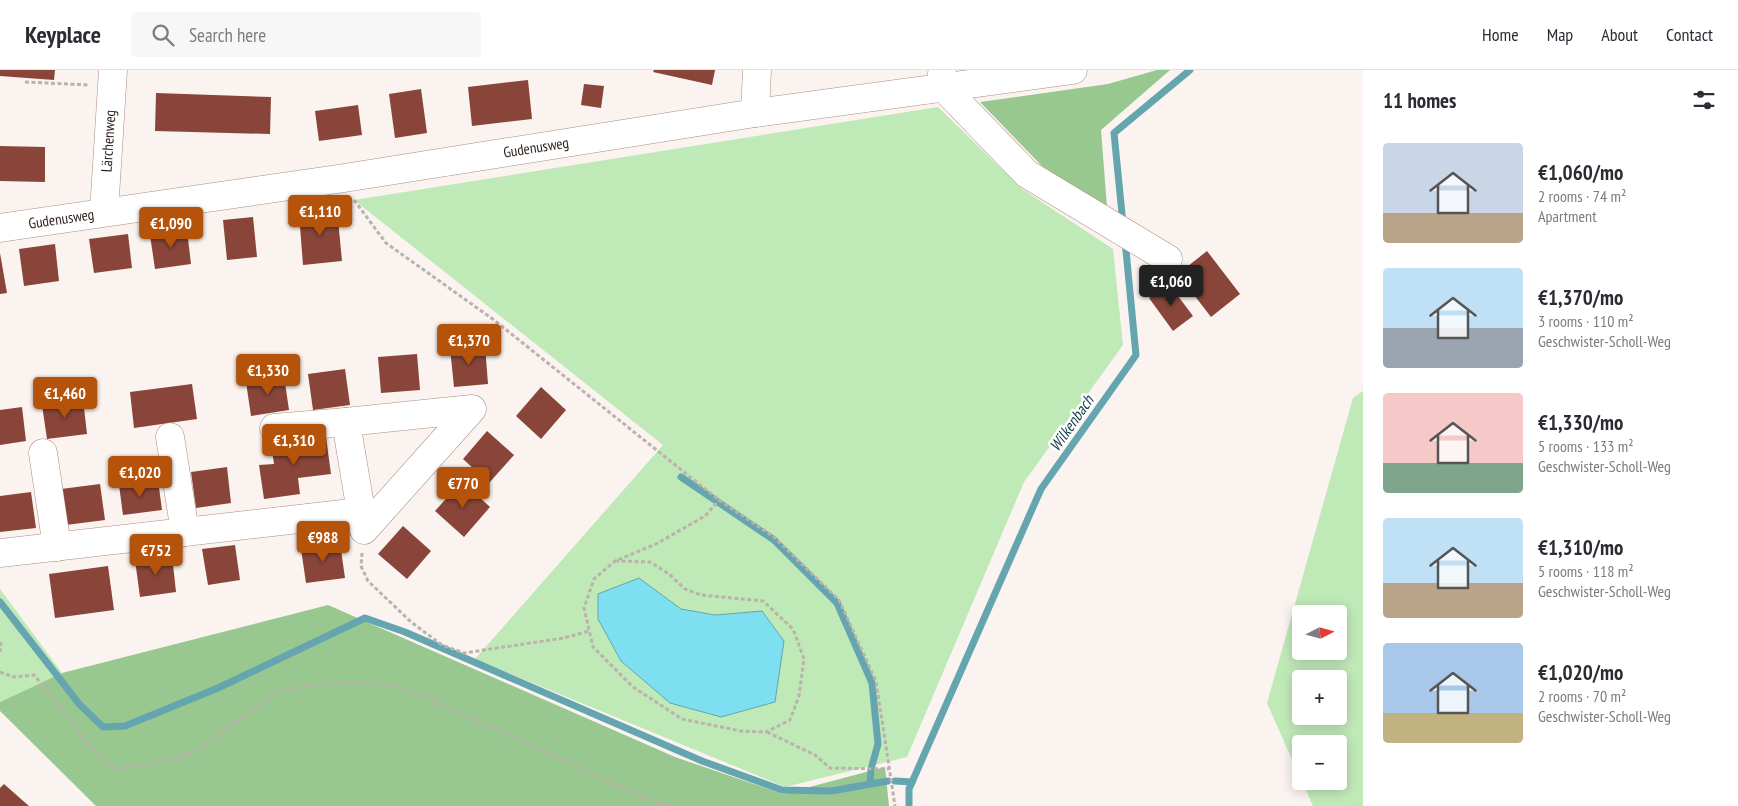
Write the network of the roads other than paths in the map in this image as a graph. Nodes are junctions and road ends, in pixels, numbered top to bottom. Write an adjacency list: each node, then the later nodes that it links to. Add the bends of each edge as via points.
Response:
1 (757, 70): 6 (street)
2 (1073, 70): 4 (street, Gudenusweg)
3 (112, 78): 7 (street, Lärchenweg)
4 (942, 79): 5 (street, Gudenusweg); 9 (street, via 1028,174)
5 (904, 81): 6 (street, Gudenusweg)
6 (754, 113): 7 (street, Gudenusweg, via 338,179)
7 (104, 212): 8 (street, Gudenusweg)
8 (0, 228)
9 (1168, 259)
10 (346, 422): 11 (street); 14 (street); 14 (street, via 472,409)
11 (274, 428)
12 (170, 437): 15 (street)
13 (43, 453): 16 (street)
14 (362, 521): 15 (street)
15 (185, 532): 16 (street)
16 (58, 547): 17 (street)
17 (0, 553)

